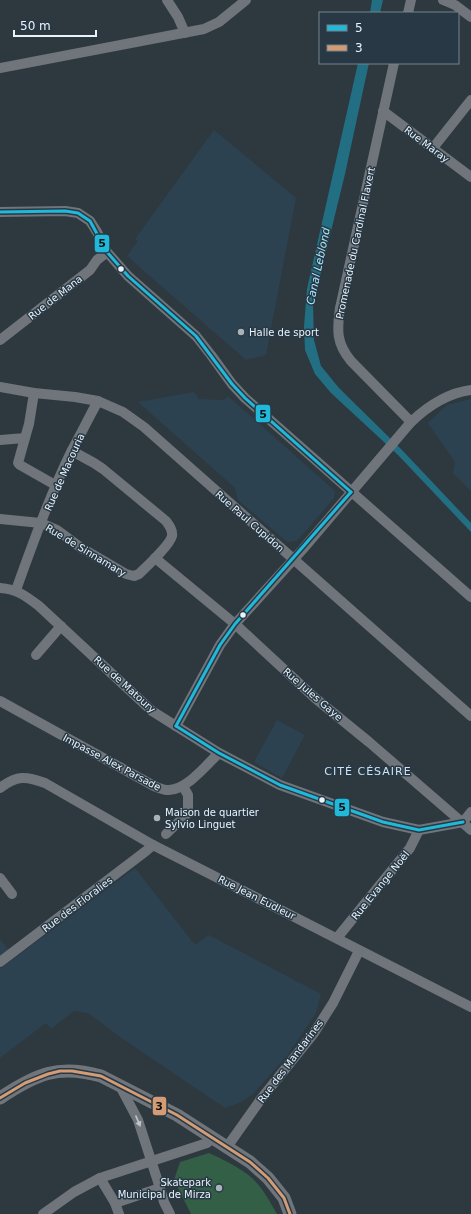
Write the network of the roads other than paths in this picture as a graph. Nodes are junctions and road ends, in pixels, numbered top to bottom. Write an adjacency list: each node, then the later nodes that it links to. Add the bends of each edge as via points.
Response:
1 (167, 0): 7 (street)
2 (246, 0): 7 (street, via 212,26)
3 (411, 0): 5 (street)
4 (443, 0): 6 (street)
5 (408, 12)
6 (471, 17)
7 (185, 33): 9 (street)
8 (394, 64): 11 (street, Promenade du Cardinal Flavert)
9 (0, 68)
10 (471, 100): 12 (street)
11 (383, 111): 12 (street, Rue Maray); 21 (street, Promenade du Cardinal Flavert, via 340,308 338,333 346,355)
12 (433, 148): 13 (street, Rue Maray)
13 (471, 177)
14 (0, 212): 15 (street, via 78,213 90,221)
15 (107, 252): 16 (street, Rue de Mana, via 90,270); 26 (street, via 128,276 196,336 245,398)
16 (0, 340)
17 (0, 387): 19 (street, Rue Paul Cupidon)
18 (471, 390): 21 (street, via 437,401)
19 (34, 393): 20 (street, Rue Paul Cupidon); 22 (street)
20 (98, 401): 24 (street, Rue de Macouria); 30 (street, Rue Paul Cupidon, via 123,412 144,427)
21 (411, 422): 26 (street)
22 (25, 438): 23 (street); 25 (street, via 18,463)
23 (0, 440)
24 (72, 451): 25 (street, Rue de Macouria); 29 (street, Rue de Sinnamary, via 103,469 166,521 171,529 171,538)
25 (57, 486): 28 (street, Rue de Macouria)
26 (351, 492): 30 (street); 33 (street)
27 (0, 519): 28 (street, Rue de Sinnamary)
28 (41, 523): 29 (street, Rue de Sinnamary, via 57,530 129,576 139,574); 32 (street, Rue de Macouria)
29 (155, 558): 34 (street, Rue Jules Gaye)
30 (293, 559): 34 (street); 38 (street, Rue Paul Cupidon)
31 (0, 588): 32 (street, Rue de Matoury)
32 (16, 590): 35 (street, Rue de Matoury)
33 (471, 597)
34 (236, 624): 39 (street, via 220,645); 44 (street, Rue Jules Gaye, via 315,698)
35 (61, 626): 36 (street); 39 (street, Rue de Matoury, via 152,711)
36 (36, 655)
37 (0, 701): 41 (street, Impasse Alex Parsade, via 160,789 169,790)
38 (471, 716)
39 (176, 726): 40 (street, Rue de Matoury)
40 (219, 753): 41 (street, Impasse Alex Parsade); 45 (street, Rue de Matoury, via 280,785 383,822)
41 (183, 786): 47 (street, via 188,795 188,813)
42 (0, 788): 48 (street, Rue Jean Eudleur, via 19,778 31,778 45,783)
43 (471, 812): 44 (street)
44 (463, 822): 45 (street, Rue de Matoury); 46 (street, Rue Jules Gaye)
45 (420, 830): 51 (street, Rue Evange Noël, via 410,848)
46 (471, 830)
47 (166, 834)
48 (153, 845): 51 (street, Rue Jean Eudleur); 53 (street, Rue des Floralies)
49 (0, 878): 50 (street)
50 (12, 894)
51 (337, 938): 52 (street, Rue Jean Eudleur)
52 (359, 951): 54 (street, Rue Jean Eudleur); 58 (street, Rue des Mandarines, via 333,1003 314,1033)
53 (0, 962)
54 (471, 1007)
55 (120, 1086): 56 (street, via 101,1076 57,1071 21,1084); 57 (street, via 177,1115); 59 (street, one-way to 59, via 138,1120)
56 (0, 1098)
57 (212, 1138): 58 (street); 59 (street, via 207,1143)
58 (227, 1147): 66 (street, via 268,1178 284,1198)
59 (151, 1161): 60 (street); 61 (street)
60 (100, 1178): 62 (street); 63 (street, via 74,1192)
61 (160, 1188): 62 (street); 65 (street)
62 (115, 1203): 64 (street)
63 (43, 1214)
64 (119, 1214)
65 (170, 1214)
66 (290, 1214)

